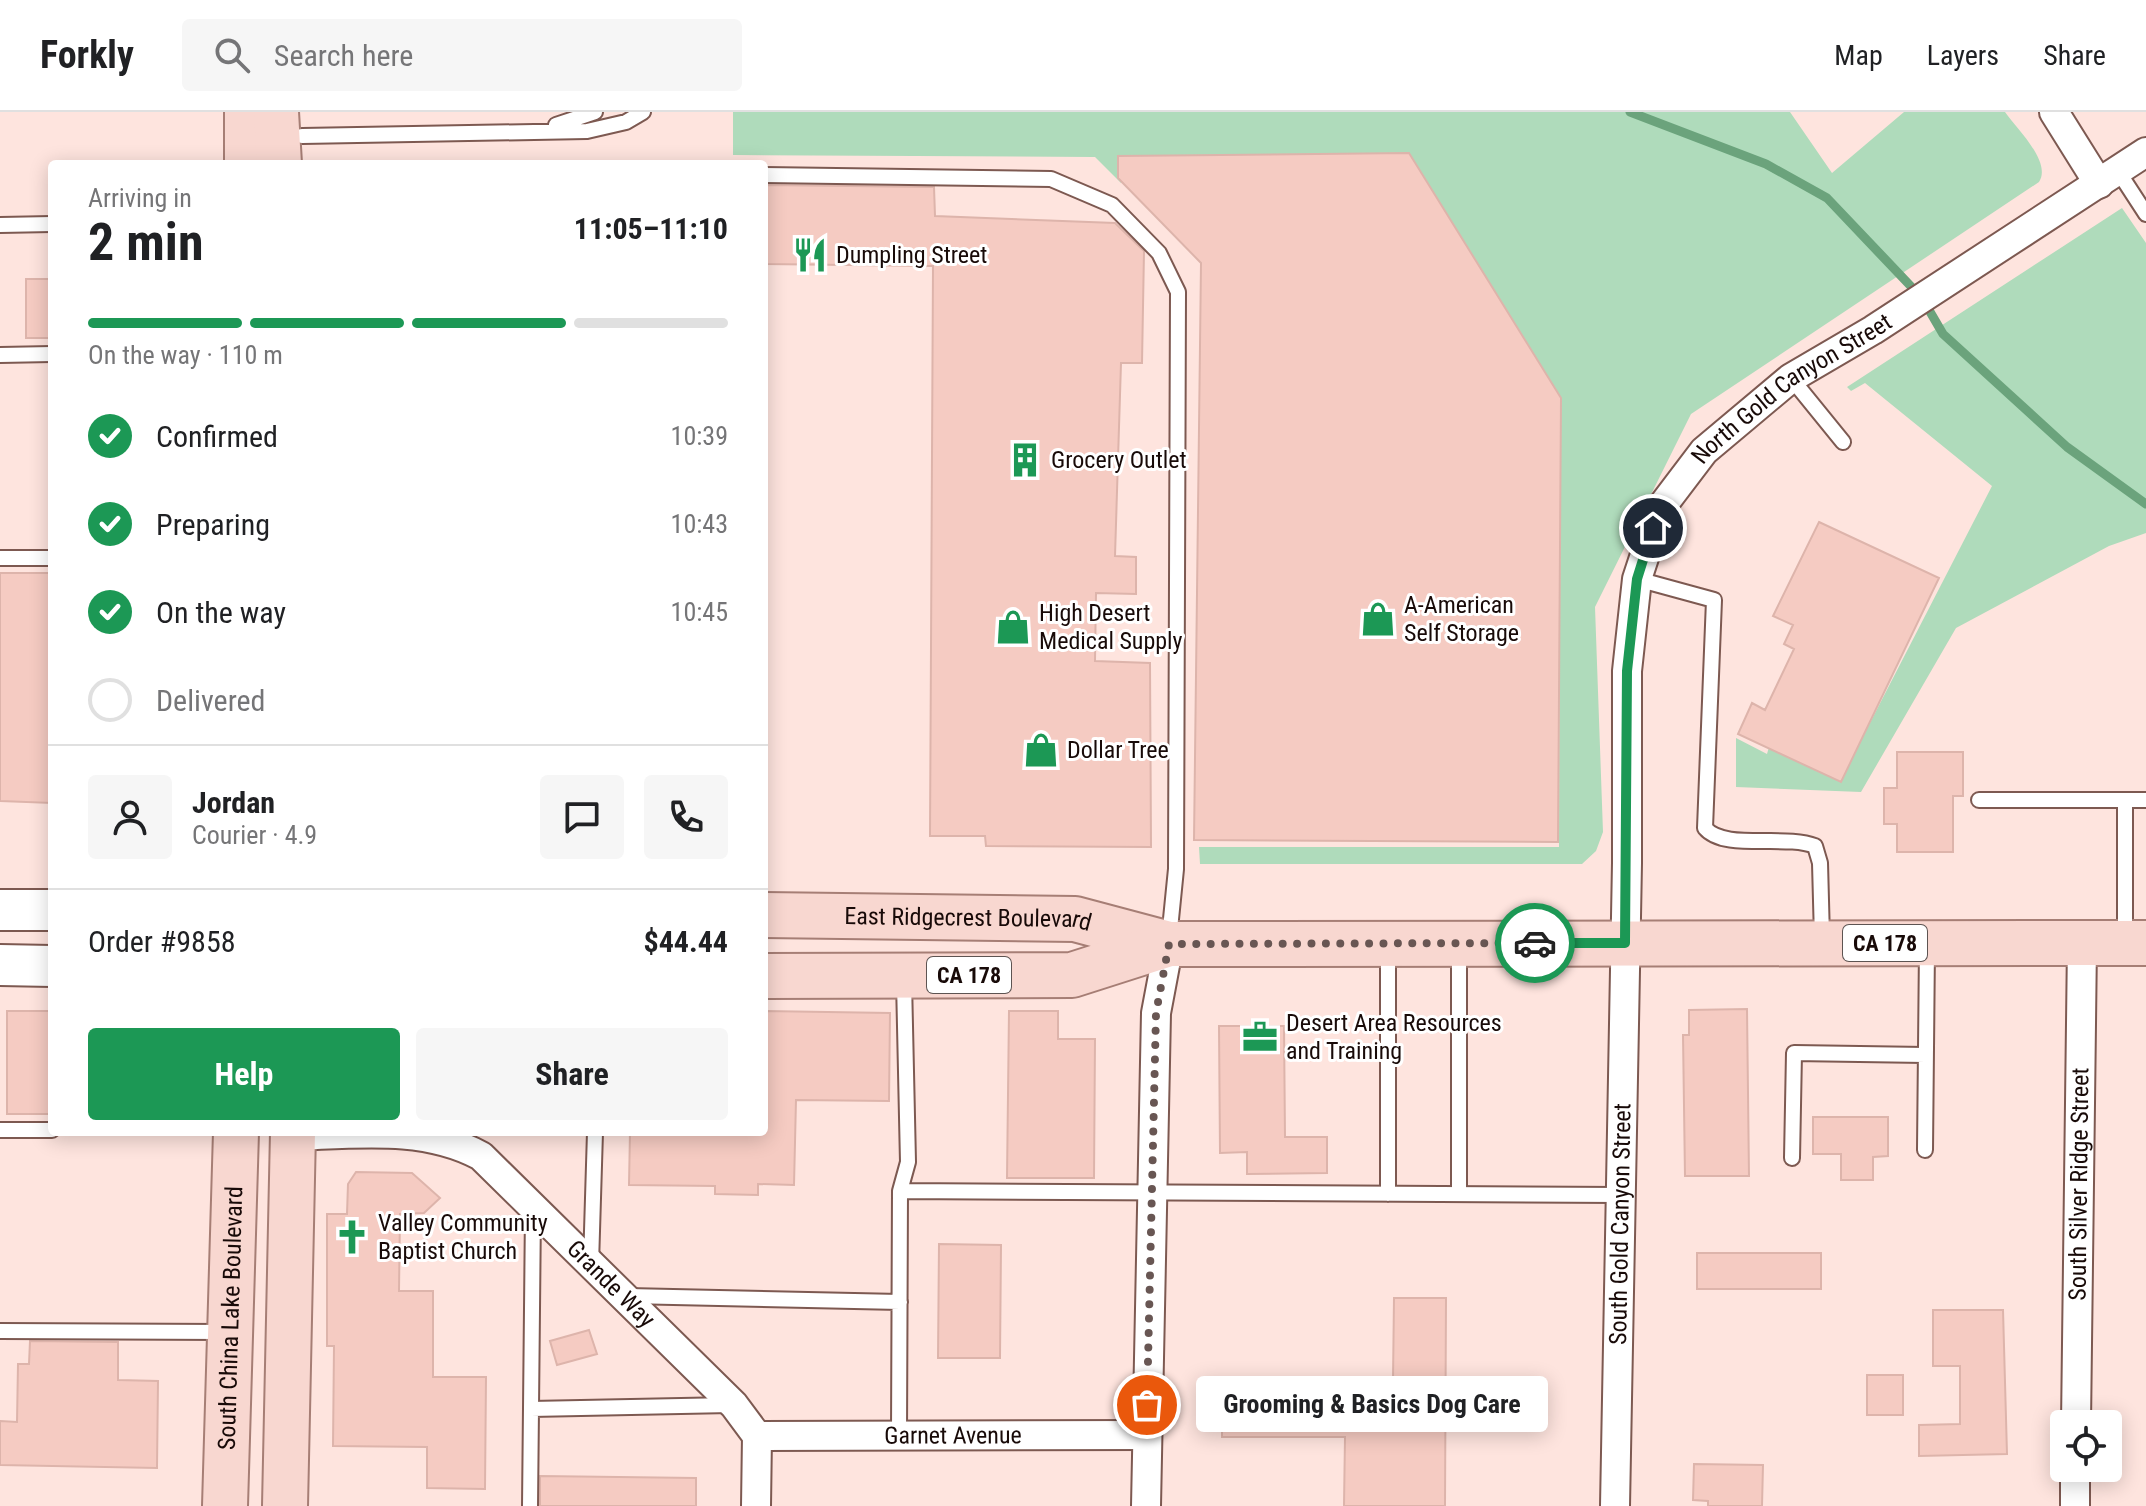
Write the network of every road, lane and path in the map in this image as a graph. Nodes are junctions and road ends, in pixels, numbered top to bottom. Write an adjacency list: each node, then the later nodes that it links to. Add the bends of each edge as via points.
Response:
1 (247, 112): 8 (main road)
2 (595, 112): 5 (lane)
3 (643, 112): 5 (lane, via 626,122 587,131)
4 (2054, 112): 10 (street)
5 (516, 132): 6 (lane)
6 (292, 138)
7 (2146, 152): 10 (street, North Gold Canyon Street)
8 (247, 160)
9 (768, 175): 33 (lane, via 1051,179 1112,205 1159,253 1178,292 1176,869)
10 (2108, 177): 11 (lane); 16 (street, North Gold Canyon Street)
11 (2146, 214)
12 (48, 224): 13 (lane)
13 (0, 225)
14 (48, 354): 15 (lane)
15 (0, 355)
16 (1791, 378): 17 (lane); 20 (street, North Gold Canyon Street, via 1730,426 1660,509)
17 (1843, 442)
18 (0, 558): 19 (lane)
19 (48, 558)
20 (1637, 579): 28 (street, North Gold Canyon Street, via 1627,671); 29 (lane, via 1714,600 1705,828 1724,839 1798,839 1815,846)
21 (1979, 800): 22 (lane)
22 (2125, 800): 23 (lane); 32 (lane)
23 (2146, 800)
24 (0, 910): 25 (main road)
25 (48, 910)
26 (768, 915): 33 (main road, East Ridgecrest Boulevard / CA 178, via 1075,919)
27 (1459, 943): 28 (main road, East Ridgecrest Boulevard / CA 178); 34 (main road, East Ridgecrest Boulevard / CA 178); 50 (lane)
28 (1625, 943): 29 (main road, East Ridgecrest Boulevard / CA 178); 52 (street, South Gold Canyon Street)
29 (1822, 943): 30 (main road, East Ridgecrest Boulevard / CA 178)
30 (1927, 943): 31 (main road, East Ridgecrest Boulevard / CA 178); 39 (lane)
31 (2082, 943): 32 (main road, East Ridgecrest Boulevard / CA 178); 61 (street, South Silver Ridge Street)
32 (2136, 943)
33 (1169, 944): 34 (main road, East Ridgecrest Boulevard / CA 178); 37 (main road, East Ridgecrest Boulevard / CA 178, via 1072,975); 49 (street, via 1156,1013)
34 (1388, 944): 51 (lane)
35 (0, 965): 36 (main road)
36 (48, 966)
37 (903, 975): 38 (main road, East Ridgecrest Boulevard / CA 178); 48 (lane, via 908,1162)
38 (768, 976)
39 (1925, 1055): 46 (lane); 47 (lane, via 1794,1053)
40 (0, 1130): 41 (lane)
41 (48, 1130)
42 (236, 1136): 58 (main road, South China Lake Boulevard)
43 (293, 1136): 67 (main road)
44 (429, 1136): 53 (street, Grande Way, via 481,1156)
45 (595, 1136): 54 (lane)
46 (1925, 1150)
47 (1792, 1158)
48 (900, 1191): 49 (lane); 56 (lane)
49 (1151, 1192): 51 (lane); 62 (street)
50 (1459, 1193): 51 (lane); 52 (lane)
51 (1388, 1194)
52 (1620, 1195): 71 (street, South Gold Canyon Street)
53 (533, 1207): 54 (street, Grande Way); 60 (lane)
54 (591, 1264): 55 (street, Grande Way)
55 (623, 1296): 56 (lane); 59 (street, Grande Way)
56 (900, 1302): 64 (lane)
57 (0, 1331): 58 (lane)
58 (230, 1331): 66 (main road, South China Lake Boulevard)
59 (734, 1405): 60 (lane); 63 (street, Grande Way)
60 (531, 1409): 68 (lane)
61 (2076, 1410)
62 (1147, 1435): 64 (street, Garnet Avenue); 70 (street)
63 (757, 1436): 64 (street, Garnet Avenue); 69 (street)
64 (899, 1436)
65 (2075, 1482): 72 (street)
66 (225, 1506)
67 (285, 1506)
68 (530, 1506)
69 (756, 1506)
70 (1146, 1506)
71 (1615, 1506)
72 (2075, 1506)

